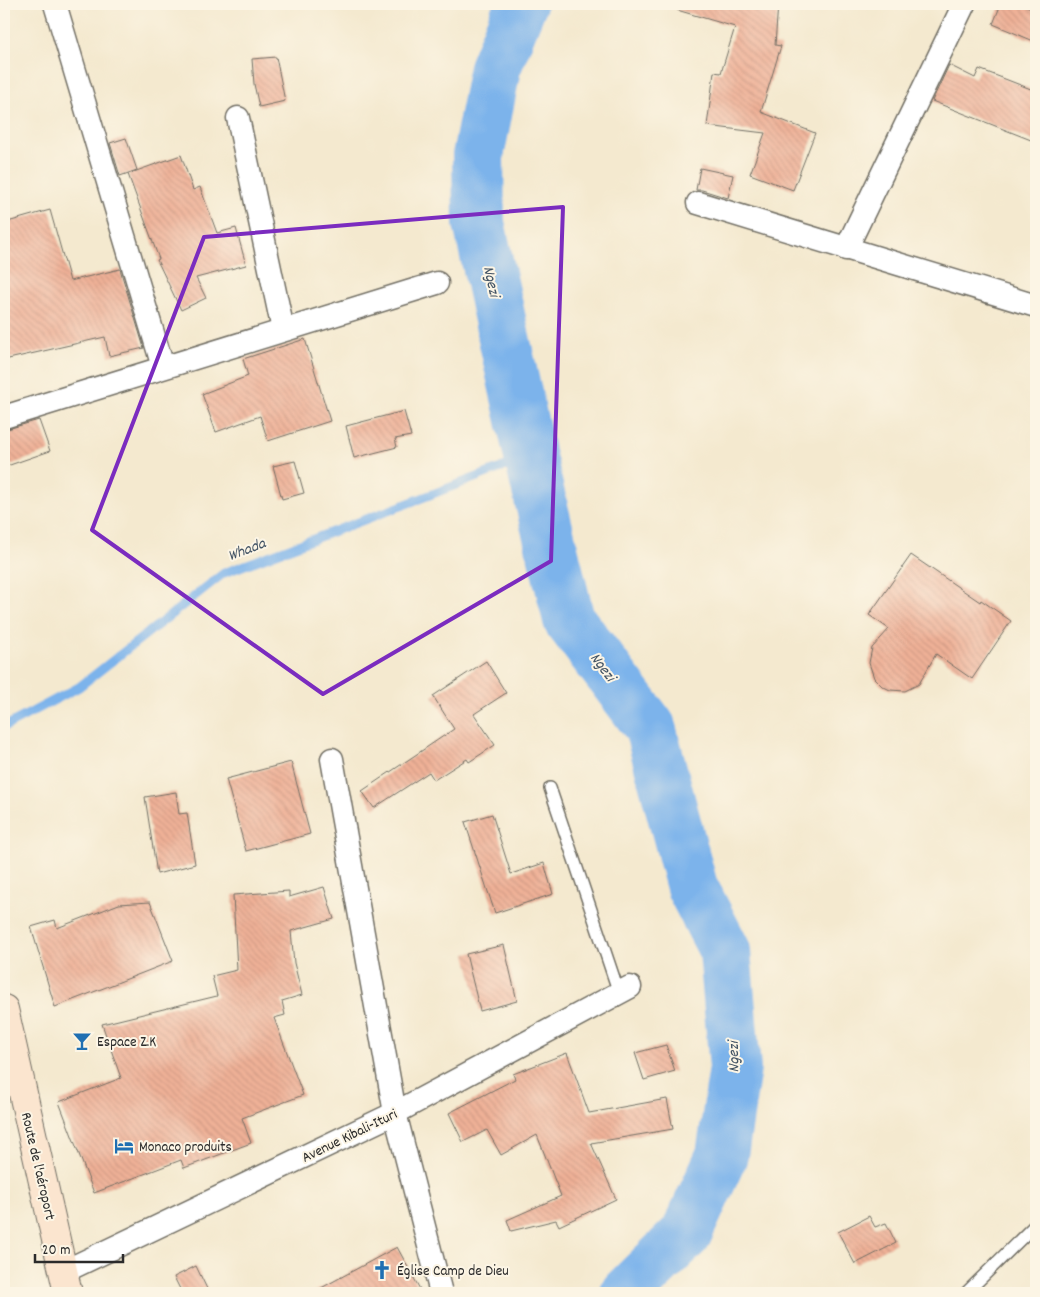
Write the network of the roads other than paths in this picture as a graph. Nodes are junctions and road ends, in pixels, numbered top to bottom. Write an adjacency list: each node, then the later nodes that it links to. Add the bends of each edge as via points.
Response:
1 (55, 4): 9 (street)
2 (964, 4): 5 (street)
3 (238, 118): 8 (street)
4 (698, 203): 5 (street)
5 (846, 249): 7 (street)
6 (437, 283): 8 (street)
7 (1036, 306)
8 (283, 330): 9 (street)
9 (163, 367): 10 (street)
10 (4, 416)
11 (332, 759): 15 (street)
12 (550, 788): 13 (lane)
13 (625, 990): 15 (street, Avenue Kibali-Ituri)
14 (4, 1009): 17 (street, Route de l'aéroport)
15 (395, 1113): 17 (street, Avenue Kibali-Ituri); 18 (street)
16 (1036, 1224): 19 (lane)
17 (66, 1283)
18 (441, 1293)
19 (966, 1293)

